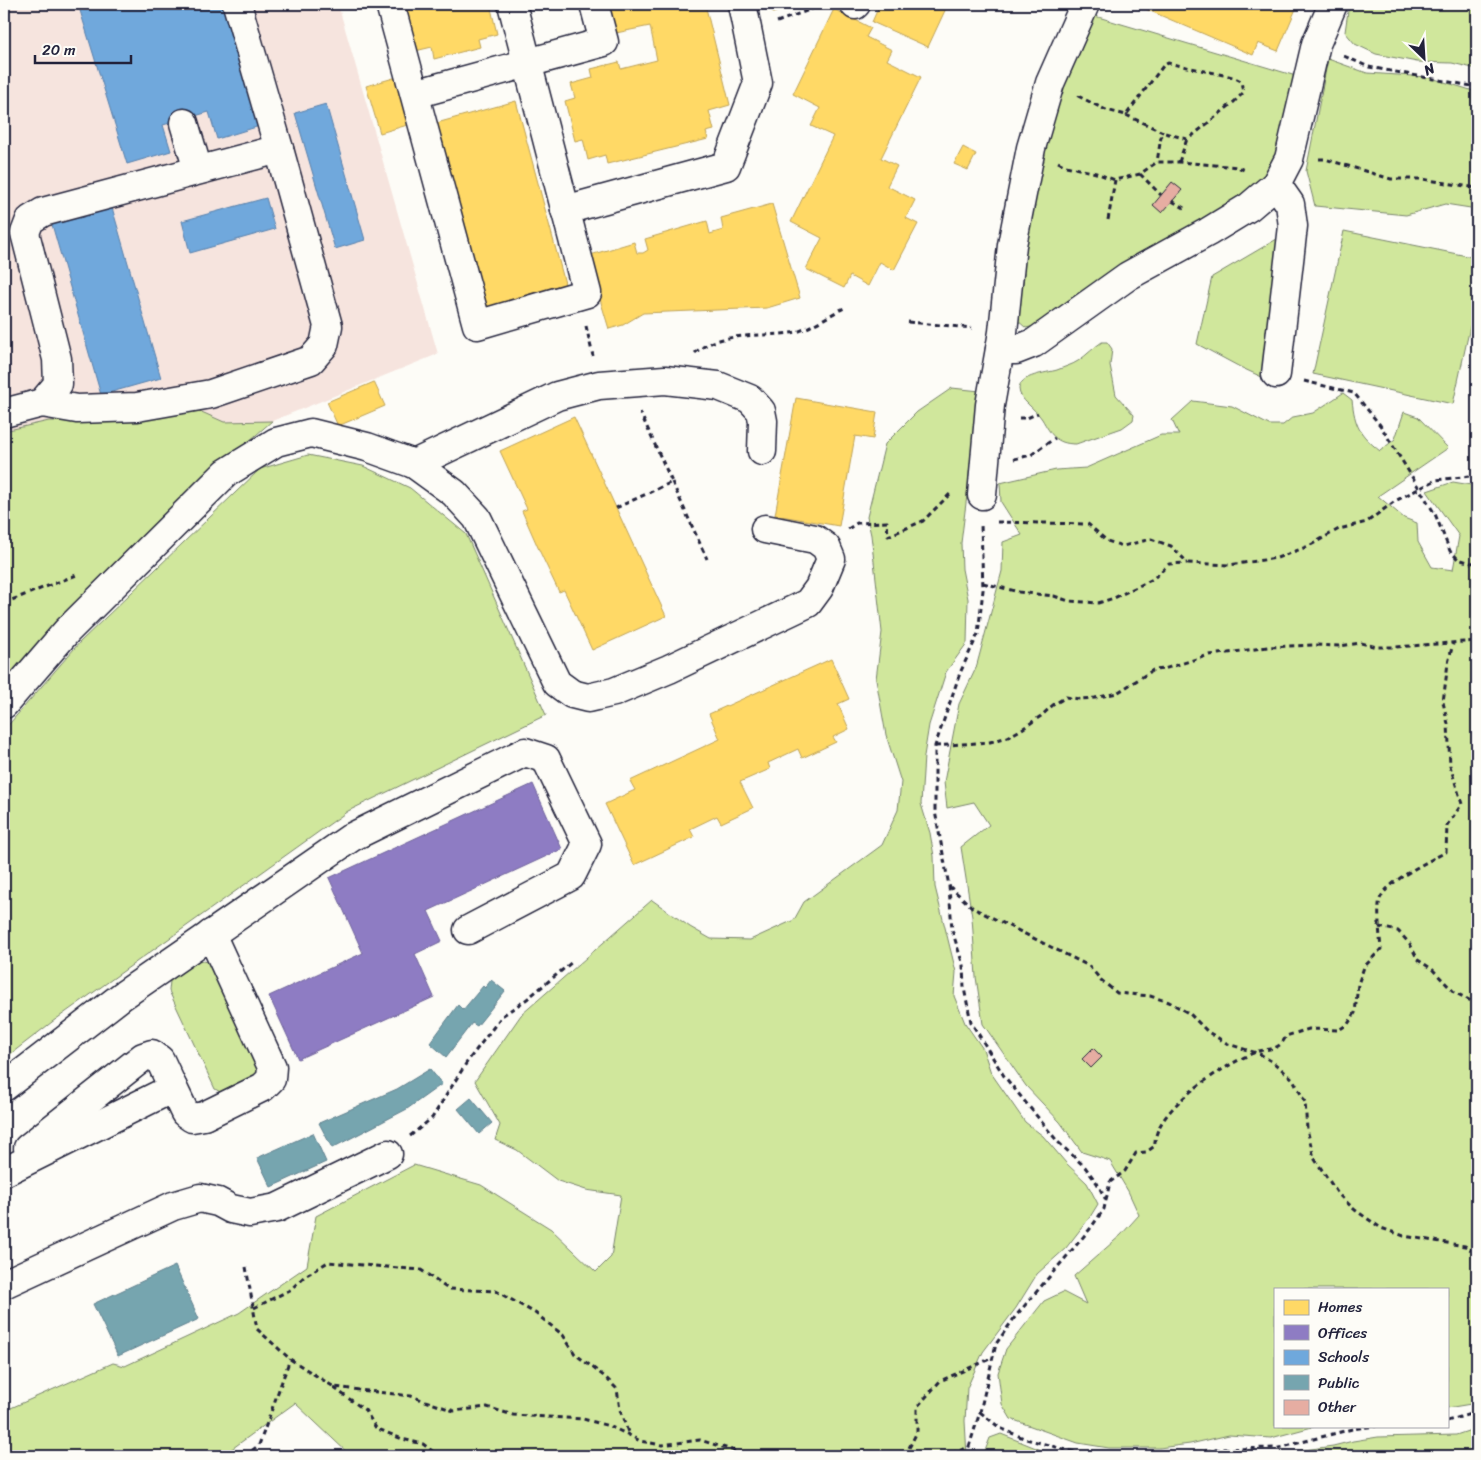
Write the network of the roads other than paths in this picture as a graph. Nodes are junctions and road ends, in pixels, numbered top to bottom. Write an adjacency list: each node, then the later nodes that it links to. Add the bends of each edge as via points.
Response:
1 (237, 4): 11 (street)
2 (390, 4): 9 (street)
3 (512, 4): 8 (street)
4 (594, 4): 8 (street, via 604,42)
5 (742, 4): 14 (street, via 758,83 726,166)
6 (1085, 4): 15 (street, via 1050,83 1031,148 1012,245)
7 (1333, 4): 13 (street, via 1316,44 1288,160)
8 (528, 63): 9 (street); 14 (street)
9 (414, 94): 14 (street, via 477,324 587,293)
10 (184, 123): 12 (street)
11 (279, 149): 12 (street); 17 (street, via 328,326 324,345 312,360 210,394 137,407 76,409)
12 (198, 170): 17 (street, via 43,212 30,220 25,233 57,359 58,384)
13 (1276, 184): 15 (street, via 1249,207 1128,276 1034,343 1016,350); 16 (street, via 1290,204 1293,226)
14 (565, 210)
15 (1002, 341): 21 (street, via 990,405)
16 (1276, 374)
17 (42, 404): 18 (street)
18 (4, 413)
19 (762, 451): 20 (street, via 763,421 760,411 750,399 718,386 665,380 600,385 556,396)
20 (414, 464): 22 (street, via 454,493 477,518 557,683 572,694 588,698 614,692 669,669 808,603 819,588 831,558 826,547 815,539); 23 (street, via 367,447 311,433 276,442 226,472 67,631)
21 (982, 508)
22 (765, 529)
23 (4, 704)
24 (468, 930): 25 (street, via 571,876 588,844 546,759 525,752 352,837)
25 (211, 934): 26 (street, via 122,996); 27 (street, via 272,1067 271,1079 263,1087 204,1116 192,1118 185,1113)
26 (4, 1087)
27 (173, 1088): 29 (street, via 160,1060 152,1054 143,1057); 30 (street)
28 (388, 1154): 31 (street, via 276,1208 250,1213 231,1210 218,1202 200,1198 173,1206)
29 (4, 1167)
30 (4, 1172)
31 (4, 1284)

